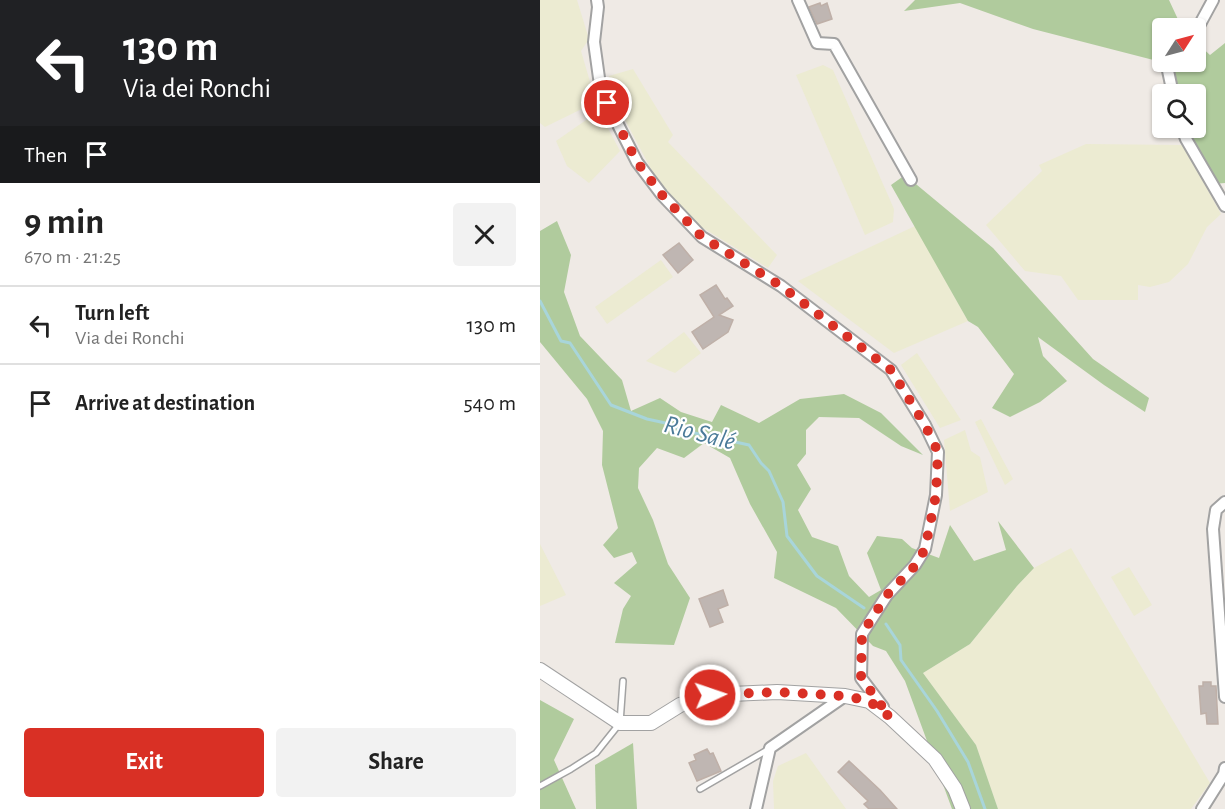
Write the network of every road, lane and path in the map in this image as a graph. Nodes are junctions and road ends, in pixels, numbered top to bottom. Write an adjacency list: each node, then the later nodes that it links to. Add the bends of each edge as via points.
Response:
1 (597, 0): 13 (street, via 594,42 599,78 607,103 637,162 702,237 781,286 891,370 938,452 936,495 925,549 915,566 887,595 862,634 861,678)
2 (798, 0): 6 (street, via 817,43 834,44)
3 (1213, 0): 4 (street)
4 (1203, 18)
5 (1186, 138): 7 (street)
6 (911, 180)
7 (1225, 206)
8 (1225, 502): 12 (street, via 1216,510 1213,529)
9 (540, 670): 14 (street)
10 (623, 681): 14 (lane)
11 (845, 696): 13 (street, via 869,701); 14 (street, via 777,692 710,695 680,705 651,723); 15 (street)
12 (1225, 698)
13 (890, 717): 20 (street, via 934,759 955,789)
14 (620, 723): 17 (lane, via 596,753)
15 (770, 748): 18 (lane); 19 (street)
16 (1225, 768): 21 (street)
17 (540, 786)
18 (700, 789)
19 (756, 809)
20 (963, 809)
21 (1202, 809)

